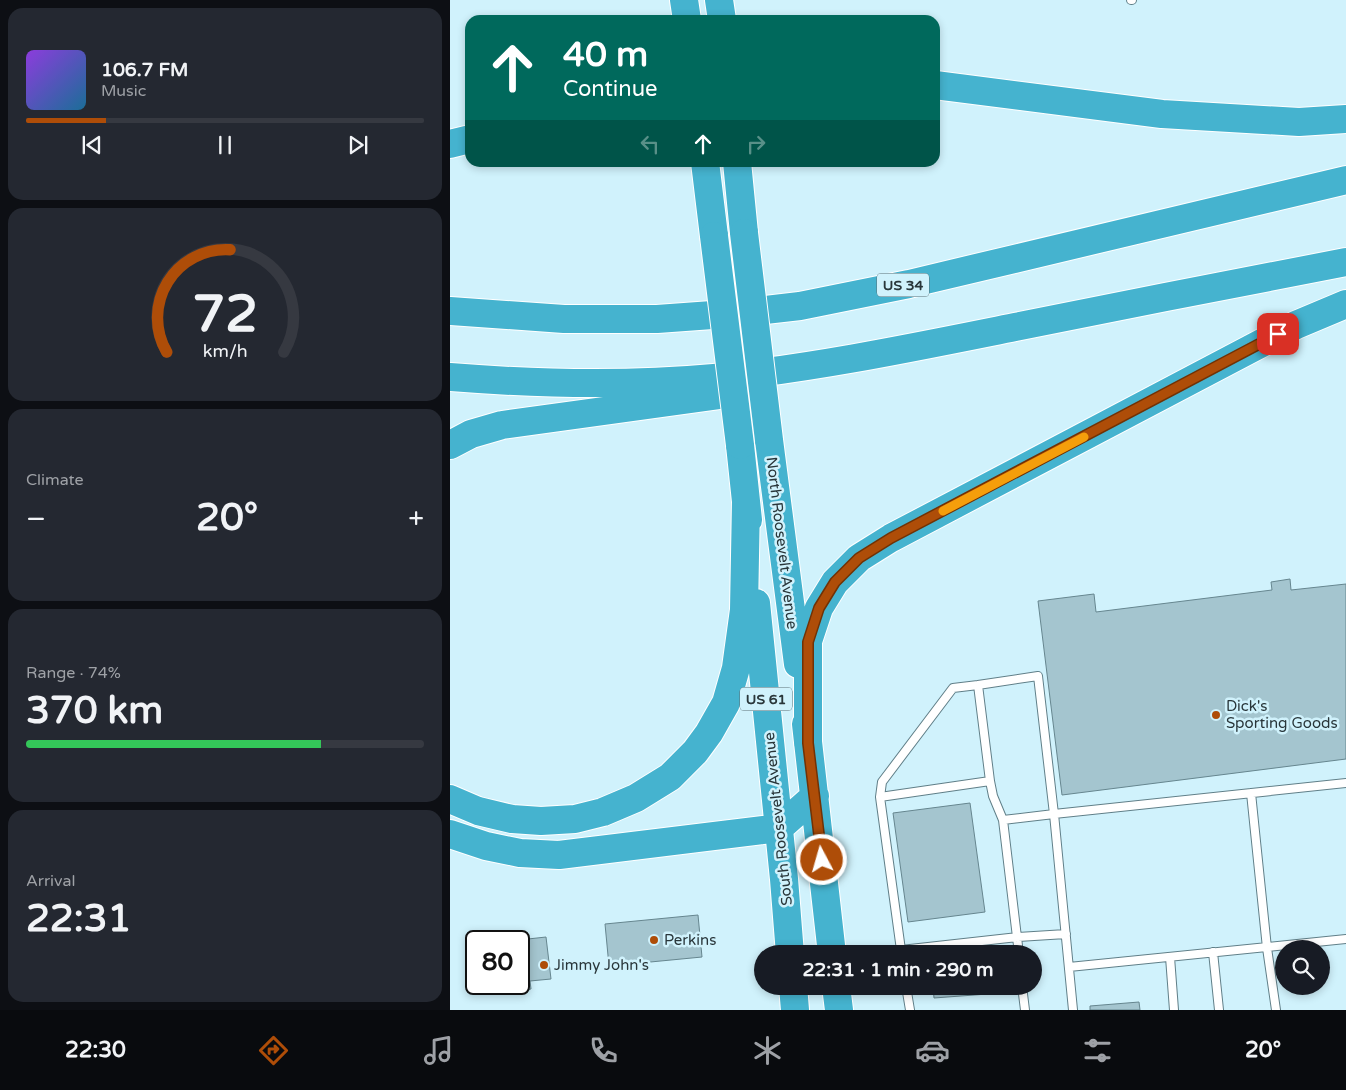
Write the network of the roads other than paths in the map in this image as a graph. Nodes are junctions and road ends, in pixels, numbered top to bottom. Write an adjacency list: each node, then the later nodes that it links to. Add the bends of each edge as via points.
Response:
1 (684, 0): 3 (highway)
2 (719, 0): 4 (highway)
3 (686, 15)
4 (721, 15)
5 (940, 86): 6 (highway, via 1162,114 1299,122)
6 (1346, 119)
7 (465, 140): 8 (highway)
8 (450, 144)
9 (705, 167): 18 (highway, South Roosevelt Avenue / US 61, bridge)
10 (738, 167): 20 (highway, North Roosevelt Avenue / US 61, bridge)
11 (1346, 180): 14 (highway, US 34, via 909,284 800,306 657,319 564,319)
12 (1346, 262): 15 (highway)
13 (1346, 304): 20 (highway, via 1296,325 891,538 859,558 835,582 819,608 808,642)
14 (450, 311)
15 (986, 333): 16 (highway, via 805,367 713,378 575,384); 17 (highway, via 906,360 833,378 502,425 471,434)
16 (450, 377)
17 (450, 445)
18 (746, 502): 26 (highway, via 744,610 736,668 726,703 695,752 670,777 636,798 575,819 512,819 478,811); 29 (highway, South Roosevelt Avenue / US 61)
19 (978, 685): 21 (lane); 25 (lane, via 953,688 882,782); 27 (lane, via 1038,676)
20 (808, 743): 24 (highway, North Roosevelt Avenue / US 61)
21 (990, 781): 25 (lane); 28 (lane)
22 (1346, 783): 23 (lane)
23 (1251, 793): 27 (lane); 39 (lane)
24 (815, 796): 29 (highway); 35 (highway, North Roosevelt Avenue / US 61)
25 (880, 797): 36 (lane)
26 (450, 799)
27 (1054, 814): 28 (lane); 31 (lane)
28 (1003, 820): 32 (lane)
29 (779, 828): 30 (highway, via 559,855 520,854); 34 (highway, South Roosevelt Avenue / US 61)
30 (450, 834)
31 (1066, 934): 32 (lane); 42 (lane)
32 (1018, 937): 37 (lane); 38 (lane)
33 (1346, 939): 39 (lane)
34 (789, 945)
35 (831, 945)
36 (900, 945)
37 (956, 945)
38 (1018, 945)
39 (1267, 948): 40 (lane); 54 (lane)
40 (1213, 952): 41 (lane); 53 (lane)
41 (1170, 957): 42 (lane); 52 (lane)
42 (1069, 967): 51 (lane)
43 (794, 995): 47 (highway)
44 (837, 995): 48 (highway)
45 (908, 995): 49 (lane)
46 (1023, 995): 50 (lane)
47 (796, 1010)
48 (839, 1010)
49 (910, 1010)
50 (1025, 1010)
51 (1073, 1010)
52 (1174, 1010)
53 (1219, 1010)
54 (1276, 1010)

